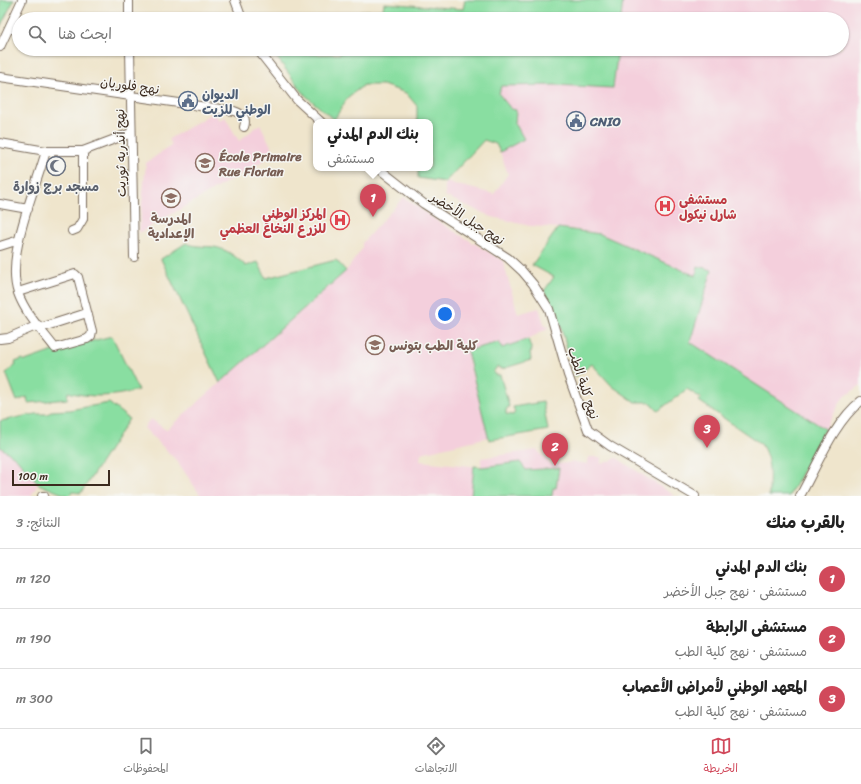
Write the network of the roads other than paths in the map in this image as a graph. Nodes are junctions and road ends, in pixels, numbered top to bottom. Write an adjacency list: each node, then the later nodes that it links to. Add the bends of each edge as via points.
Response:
1 (22, 0): 4 (street)
2 (129, 0): 5 (street)
3 (235, 0): 6 (street)
4 (17, 12)
5 (129, 12)
6 (239, 12)
7 (12, 22): 8 (street)
8 (9, 29): 9 (street)
9 (0, 47)
10 (130, 56): 13 (street, نهج أندريه ثوريت)
11 (262, 56): 14 (street, via 292,95)
12 (0, 77): 13 (street, نهج فلوريان)
13 (131, 97): 15 (street, نهج فلوريان, via 234,111 245,119); 16 (street, نهج أندريه ثوريت)
14 (318, 119)
15 (244, 127)
16 (131, 133): 19 (street); 26 (street, نهج أندريه ثوريت)
17 (0, 143): 18 (street)
18 (46, 151): 19 (street); 22 (street)
19 (83, 151): 23 (street, via 82,219 80,226)
20 (382, 171): 27 (street, نهج جبل الأخضر, via 424,204)
21 (0, 204): 22 (street)
22 (28, 209): 24 (street)
23 (72, 231)
24 (19, 240): 25 (street); 28 (street, via 16,272)
25 (0, 246)
26 (134, 257)
27 (508, 258): 33 (street, نهج كلية الطب, via 533,284 548,309 588,430 610,446)
28 (18, 292): 29 (street, via 75,274); 30 (street)
29 (87, 313): 30 (street); 30 (street, via 92,331 87,339 55,348)
30 (39, 327): 31 (street)
31 (0, 339)
32 (861, 401): 34 (street, via 839,426)
33 (695, 496)
34 (800, 496)

